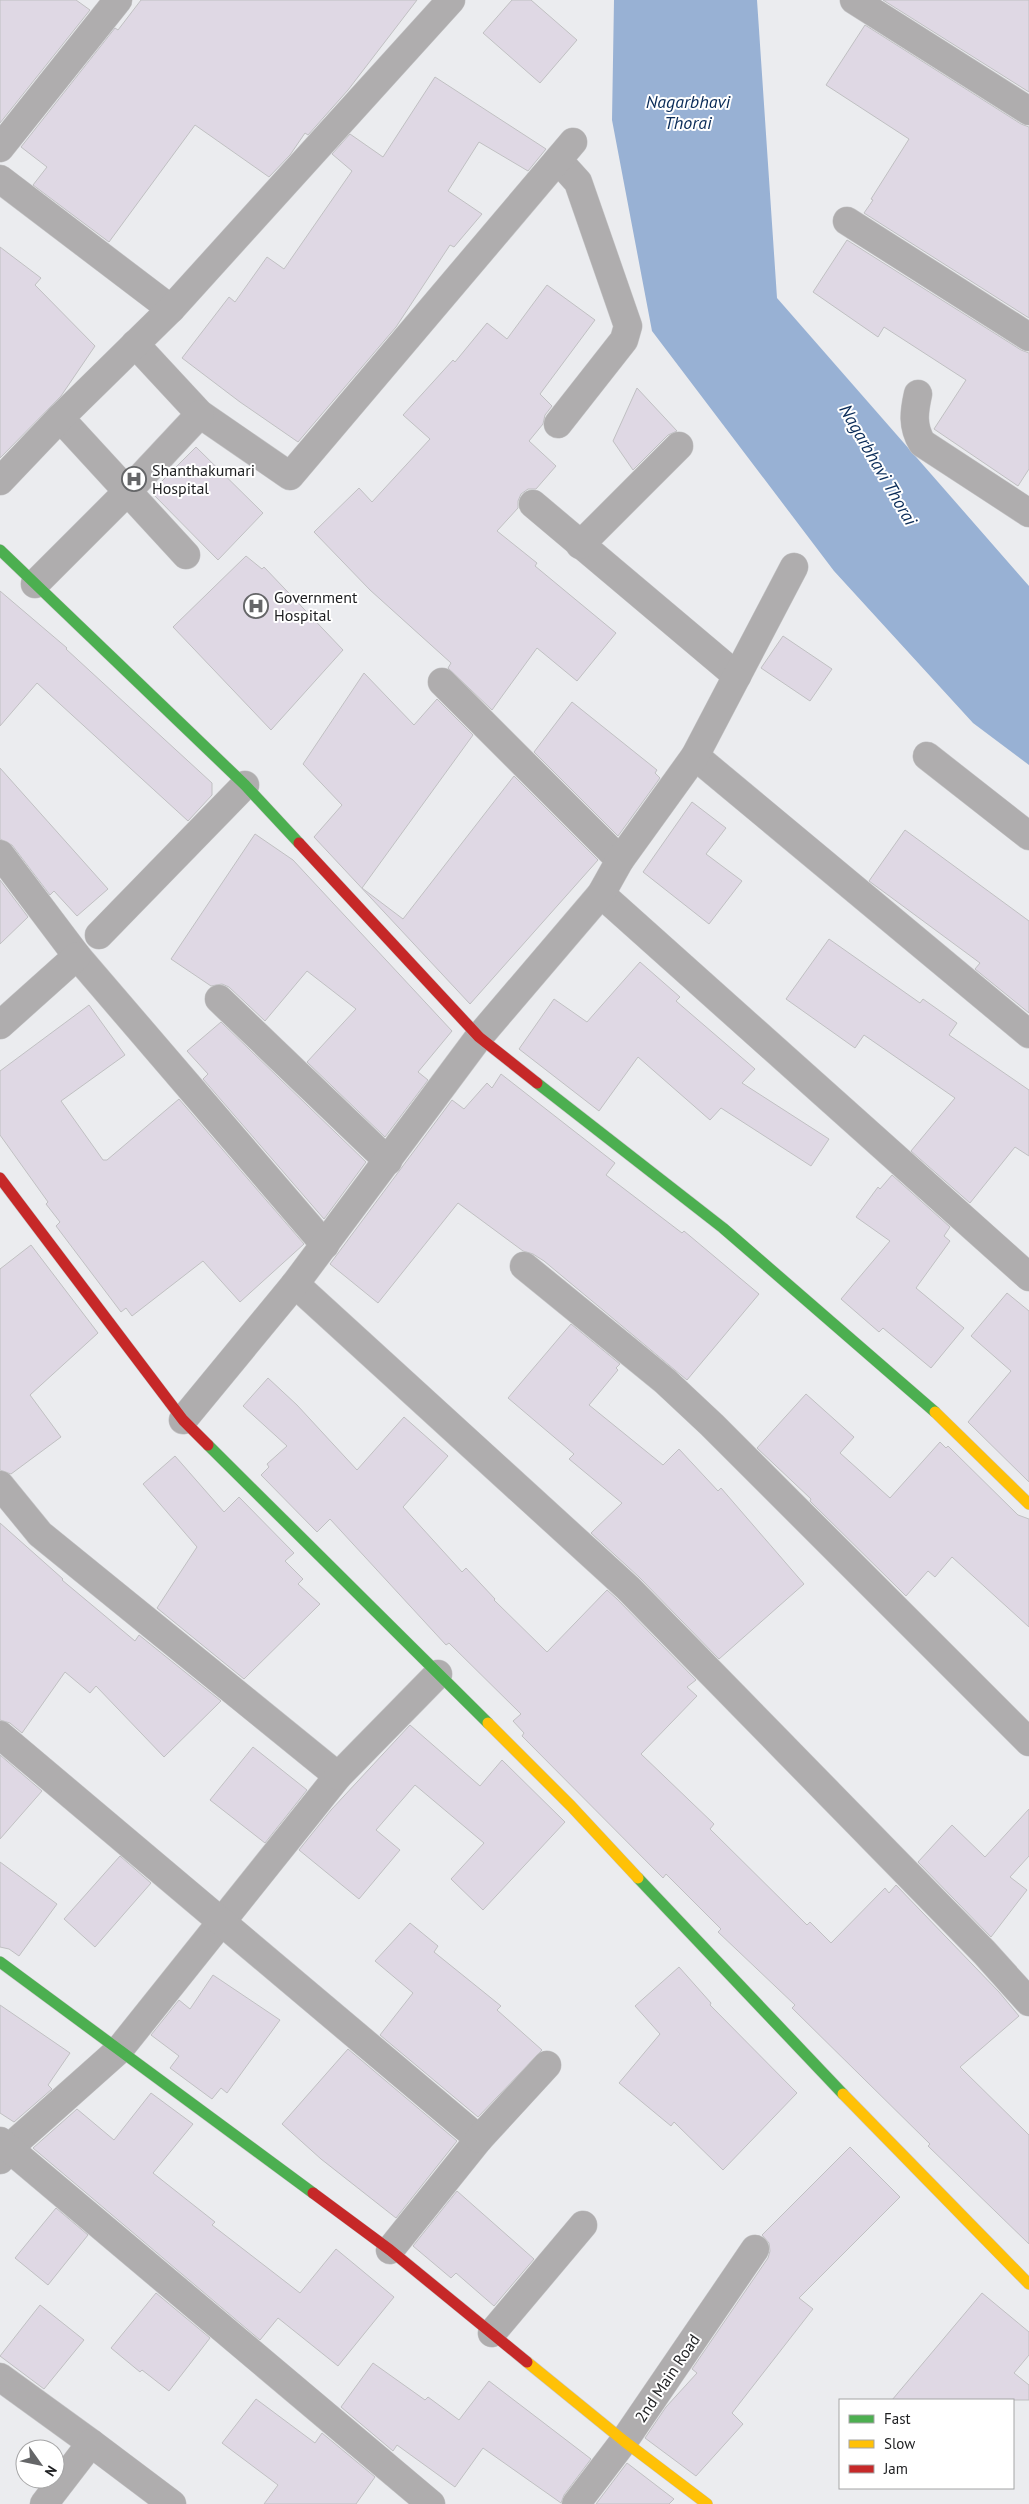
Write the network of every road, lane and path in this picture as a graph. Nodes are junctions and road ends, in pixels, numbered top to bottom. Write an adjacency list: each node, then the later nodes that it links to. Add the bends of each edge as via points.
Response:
1 (118, 0): 5 (street)
2 (451, 0): 8 (street)
3 (854, 0): 4 (street)
4 (1029, 111)
5 (0, 148)
6 (0, 179): 8 (street)
7 (847, 221): 9 (street)
8 (171, 309): 10 (street)
9 (1029, 337)
10 (135, 344): 12 (street); 13 (street)
11 (918, 394): 19 (street, via 914,424 922,443)
12 (200, 414): 14 (street, via 290,476 565,151 628,326 624,340); 17 (street)
13 (60, 418): 16 (street); 17 (street)
14 (558, 424)
15 (679, 446): 20 (street)
16 (0, 481)
17 (127, 492): 22 (street); 24 (street)
18 (533, 504): 20 (street)
19 (1029, 513)
20 (580, 544): 25 (street)
21 (0, 550): 24 (street)
22 (186, 555)
23 (794, 567): 25 (street)
24 (36, 584): 29 (street)
25 (738, 676): 27 (street)
26 (442, 682): 32 (street)
27 (695, 756): 32 (street); 38 (street)
28 (926, 756): 30 (street)
29 (245, 785): 34 (street); 39 (street)
30 (1029, 836)
31 (0, 854): 35 (street)
32 (620, 860): 33 (street)
33 (601, 894): 39 (street); 44 (street)
34 (99, 935)
35 (78, 956): 37 (street); 42 (street)
36 (219, 998): 40 (street)
37 (0, 1025)
38 (1029, 1034)
39 (479, 1037): 40 (street); 48 (street, via 723,1228 923,1400)
40 (388, 1161): 42 (street)
41 (0, 1178): 46 (street)
42 (324, 1245): 45 (street)
43 (524, 1266): 51 (street, via 665,1381)
44 (1029, 1277)
45 (296, 1284): 46 (street); 55 (street, via 628,1588)
46 (183, 1420): 49 (street)
47 (0, 1485): 52 (street, via 40,1534)
48 (1029, 1504)
49 (438, 1674): 52 (street); 63 (street, via 571,1806 778,2028)
50 (0, 1735): 53 (street)
51 (1029, 1742)
52 (338, 1776): 53 (street)
53 (223, 1922): 56 (street); 58 (street)
54 (0, 1962): 56 (street)
55 (1029, 2002)
56 (118, 2050): 59 (street); 62 (street)
57 (547, 2064): 58 (street)
58 (480, 2139): 62 (street)
59 (3, 2150): 70 (street)
60 (583, 2225): 64 (street)
61 (755, 2249): 66 (street, 2nd Main Road)
62 (390, 2250): 64 (street)
63 (1029, 2284)
64 (492, 2333): 66 (street)
65 (0, 2378): 67 (street)
66 (624, 2441): 71 (street, 2nd Main Road); 72 (street)
67 (91, 2443): 68 (street); 69 (street)
68 (44, 2504)
69 (172, 2504)
70 (431, 2504)
71 (576, 2504)
72 (707, 2504)

